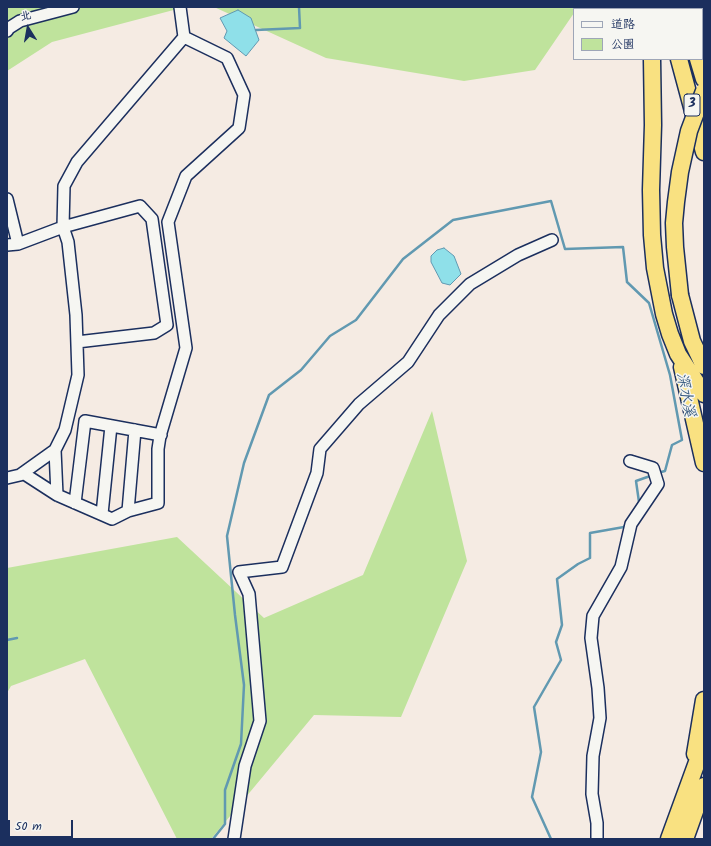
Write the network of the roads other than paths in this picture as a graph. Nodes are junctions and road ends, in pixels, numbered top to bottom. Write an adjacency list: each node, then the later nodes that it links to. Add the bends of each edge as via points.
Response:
1 (71, 7): 3 (lane, via 20,21)
2 (180, 7): 4 (lane)
3 (7, 30)
4 (184, 37): 12 (lane, via 77,162 64,186); 23 (lane, via 227,58 244,95 239,128 186,176 168,222 186,348)
5 (652, 60): 16 (highway, via 652,235 662,307)
6 (679, 60): 10 (highway, 3)
7 (698, 60): 8 (highway, 3)
8 (704, 79)
9 (704, 91): 17 (highway, bridge, via 689,131 680,172 674,223 680,296 692,341)
10 (704, 152)
11 (7, 199): 14 (lane)
12 (63, 227): 14 (lane); 15 (lane, via 68,242); 15 (lane, via 140,206 152,219 165,306 167,325 154,333)
13 (552, 240): 37 (lane, via 518,255 470,284 439,315 408,362 359,404 320,449 317,473 282,567 239,572 249,594 260,721 245,766)
14 (13, 245)
15 (77, 342): 19 (lane, via 78,375)
16 (678, 354): 18 (highway); 26 (highway)
17 (704, 366)
18 (704, 394)
19 (68, 418): 20 (lane); 24 (lane)
20 (85, 421): 21 (lane); 30 (lane)
21 (111, 426): 22 (lane); 32 (lane)
22 (135, 430): 23 (lane); 31 (lane)
23 (161, 435): 31 (lane, via 158,449 158,503)
24 (55, 450): 27 (lane); 29 (lane)
25 (630, 461): 38 (lane, via 653,468 658,484 631,524 622,567 593,616 591,638 600,718 593,756 592,794 598,823)
26 (704, 462)
27 (23, 473): 28 (lane); 29 (lane)
28 (7, 478)
29 (57, 495): 30 (lane)
30 (75, 502): 32 (lane)
31 (128, 511): 32 (lane, via 112,518)
32 (102, 514)
33 (704, 700): 35 (highway)
34 (704, 742): 35 (highway)
35 (692, 772): 36 (highway)
36 (698, 789): 39 (highway); 40 (highway)
37 (234, 839)
38 (598, 839)
39 (669, 839)
40 (685, 839)

